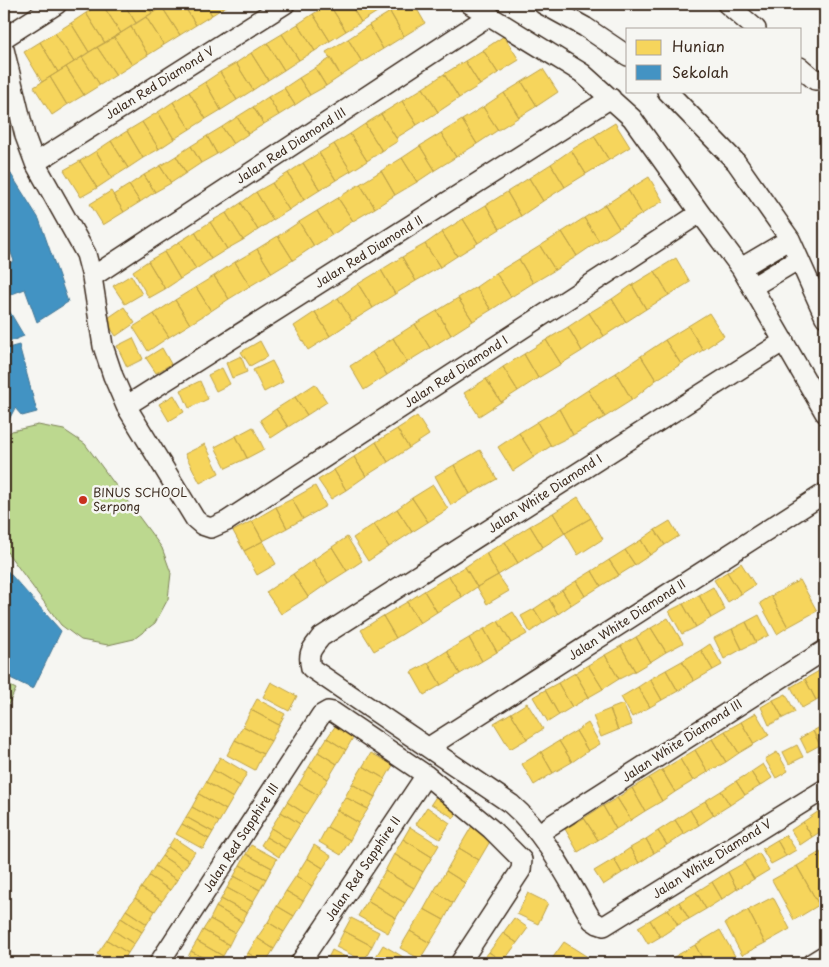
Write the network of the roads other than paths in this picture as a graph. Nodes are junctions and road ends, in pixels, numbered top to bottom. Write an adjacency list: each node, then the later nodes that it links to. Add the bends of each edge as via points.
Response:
1 (57, 4): 8 (street)
2 (285, 4): 15 (street, Jalan Red Diamond V)
3 (470, 4): 6 (street)
4 (544, 4): 10 (street)
5 (727, 4): 7 (street)
6 (490, 15): 14 (street, via 582,74); 20 (street, Jalan Red Diamond III)
7 (755, 28)
8 (4, 38)
9 (4, 50): 15 (street, via 25,136)
10 (626, 55)
11 (802, 69): 12 (street, via 815,80)
12 (825, 80)
13 (668, 92): 17 (street, via 736,162)
14 (612, 98): 16 (street, via 632,118); 24 (street, Jalan Red Diamond II)
15 (35, 162): 20 (street, via 86,254)
16 (700, 213): 19 (street); 24 (street, Jalan Red Diamond I, via 227,521 211,528 195,519)
17 (790, 239): 18 (street); 19 (street)
18 (799, 259): 21 (street); 22 (street)
19 (741, 268): 21 (street)
20 (92, 277): 24 (street, via 103,346)
21 (752, 288): 23 (street)
22 (825, 318)
23 (784, 341): 25 (street); 28 (street, Jalan White Diamond I, via 321,637 310,651 311,668)
24 (126, 406)
25 (825, 413)
26 (825, 493): 28 (street, Jalan White Diamond II)
27 (825, 650): 31 (street, Jalan White Diamond III)
28 (429, 747): 31 (street, via 511,804)
29 (426, 775): 33 (street, Jalan Red Sapphire III, via 328,710); 34 (street, Jalan Red Sapphire II); 35 (street, via 490,829 522,860 523,865)
30 (825, 789): 31 (street, Jalan White Diamond V, via 604,926 592,920)
31 (539, 833)
32 (825, 955): 36 (street)
33 (159, 963)
34 (300, 963)
35 (460, 963)
36 (812, 963)

